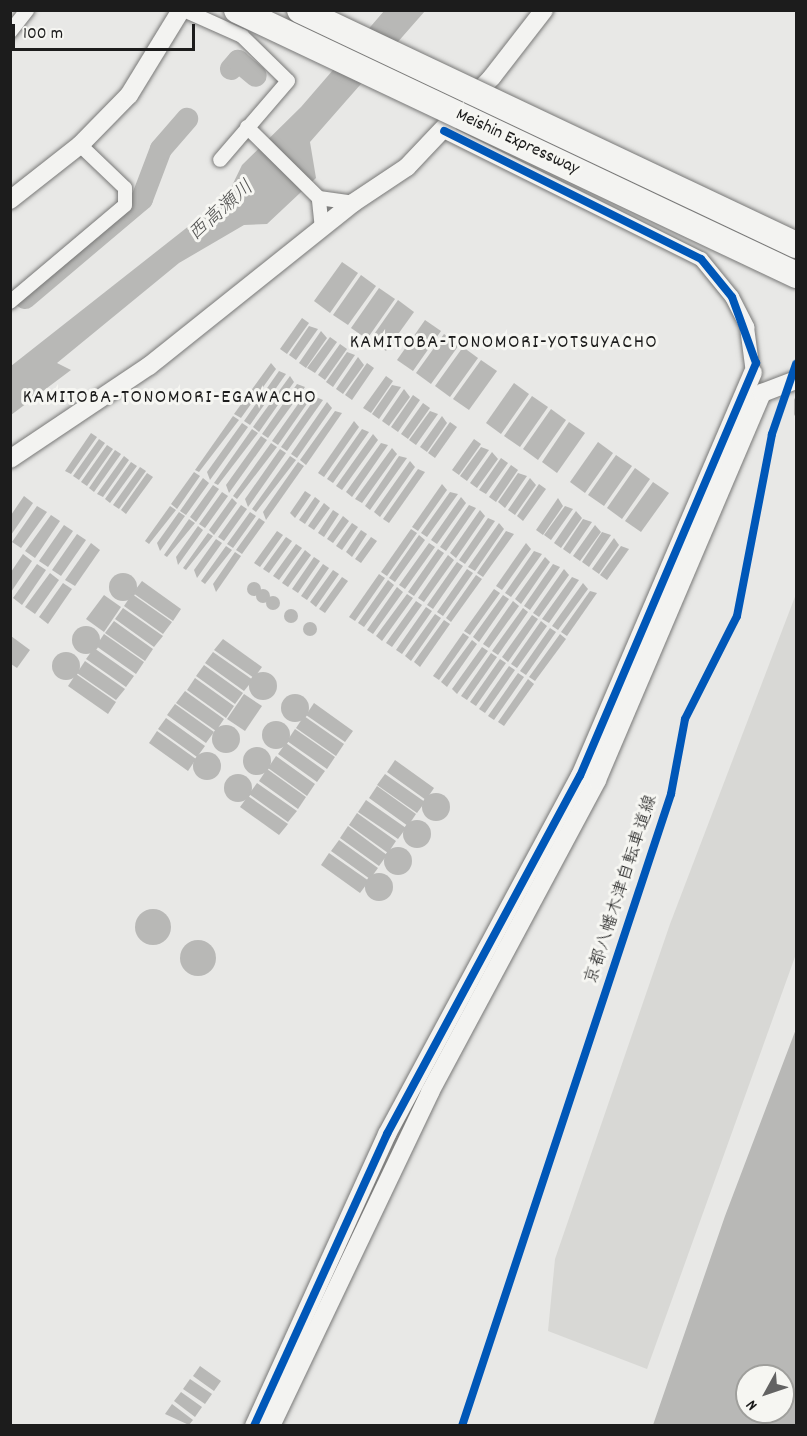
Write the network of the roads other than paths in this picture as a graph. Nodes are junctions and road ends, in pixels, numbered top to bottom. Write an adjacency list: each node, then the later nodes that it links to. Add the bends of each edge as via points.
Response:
1 (27, 10): 6 (street)
2 (183, 10): 7 (street, via 242,36 288,81); 9 (street, via 146,74)
3 (237, 10): 16 (highway, Meishin Expressway, bridge)
4 (300, 10): 15 (highway, Meishin Expressway, bridge)
5 (544, 10): 8 (street)
6 (10, 32)
7 (247, 128): 10 (street); 11 (street)
8 (444, 131): 13 (street, via 392,179); 18 (street, via 701,259 732,297 747,327)
9 (80, 145): 12 (street); 17 (street, via 125,188 125,205)
10 (220, 160)
11 (319, 198): 13 (street); 14 (street)
12 (10, 200)
13 (353, 203): 14 (street)
14 (322, 230): 20 (street, via 149,366)
15 (796, 245)
16 (796, 274)
17 (10, 302)
18 (753, 373): 21 (street, via 580,776)
19 (796, 380): 22 (street, via 762,393 640,690)
20 (10, 459)
21 (519, 890): 22 (street); 23 (street, via 387,1134)
22 (536, 899): 24 (street, via 430,1092)
23 (254, 1425)
24 (271, 1425)

